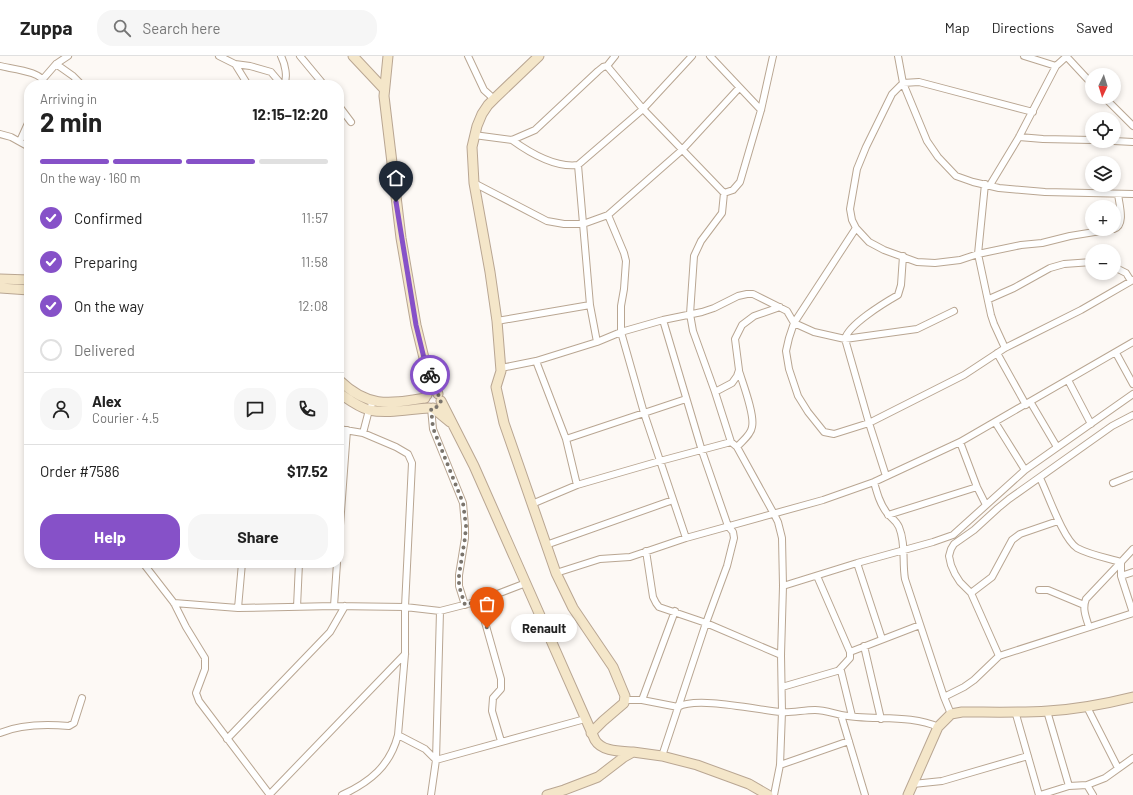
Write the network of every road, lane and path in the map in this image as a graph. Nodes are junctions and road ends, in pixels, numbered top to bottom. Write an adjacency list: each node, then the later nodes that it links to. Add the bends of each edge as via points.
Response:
1 (68, 56): 16 (street)
2 (220, 56): 17 (street)
3 (281, 56): 27 (street)
4 (300, 56): 28 (street)
5 (354, 56): 31 (street)
6 (388, 56): 31 (street)
7 (468, 56): 32 (street, via 484,90)
8 (539, 56): 32 (street)
9 (615, 56): 19 (street)
10 (692, 56): 34 (street)
11 (710, 56): 30 (street)
12 (773, 56): 35 (street)
13 (898, 56): 29 (street)
14 (1024, 56): 20 (street)
15 (1066, 56): 20 (street); 21 (street)
16 (56, 64): 23 (street); 24 (street)
17 (235, 64): 25 (street); 26 (street, via 271,72)
18 (0, 66): 22 (street, via 31,73)
19 (607, 66): 34 (street); 44 (street, via 598,71 535,130)
20 (1056, 66): 36 (street)
21 (1085, 76)
22 (41, 80)
23 (45, 80)
24 (77, 80)
25 (245, 80)
26 (278, 80)
27 (285, 80)
28 (320, 80)
29 (903, 83): 36 (street, via 919,82); 53 (street, via 926,141 935,154 956,176); 60 (street, via 892,94 857,169 850,209)
30 (739, 88): 35 (street); 50 (street)
31 (384, 89): 88 (street, via 408,282)
32 (494, 99): 42 (street, via 482,114)
33 (1111, 104): 39 (street)
34 (643, 109): 50 (street); 51 (street)
35 (761, 110): 54 (street, via 740,182 733,190)
36 (1033, 112): 43 (street)
37 (344, 113): 38 (street)
38 (351, 122)
39 (1133, 126)
40 (24, 132): 46 (street)
41 (0, 134): 46 (street)
42 (474, 135): 44 (street); 52 (street)
43 (1019, 137): 45 (street); 53 (street)
44 (512, 140): 51 (street, via 523,149 560,165)
45 (1085, 140)
46 (20, 141): 49 (street)
47 (1121, 141): 48 (street)
48 (1133, 142)
49 (24, 144)
50 (682, 150): 54 (street); 58 (street)
51 (578, 165): 59 (street)
52 (474, 183): 59 (street, via 547,221); 77 (street)
53 (988, 185): 55 (street, via 1045,192); 62 (street)
54 (724, 193): 75 (street, via 722,212 701,241 694,256)
55 (1118, 194): 56 (street); 57 (street)
56 (1133, 194)
57 (1119, 200)
58 (608, 215): 59 (street); 79 (street, via 626,261)
59 (583, 224): 72 (street)
60 (856, 228): 63 (street, via 870,242); 78 (street)
61 (1085, 234): 62 (street)
62 (978, 254): 63 (street, via 960,260 935,262 918,262); 71 (street)
63 (903, 256): 80 (street, via 898,295 867,315 847,332)
64 (1085, 262): 71 (street, via 1050,268)
65 (1121, 270): 68 (street)
66 (2, 279): 67 (street); 69 (street)
67 (24, 280)
68 (1132, 280): 83 (street)
69 (1, 290): 70 (street)
70 (24, 290)
71 (989, 300): 83 (street, via 994,324)
72 (590, 305): 77 (street); 81 (street)
73 (780, 307): 75 (street, via 753,294 747,294 714,308); 78 (street, via 787,311); 89 (street, via 754,316 742,324 735,339)
74 (954, 311): 80 (street, via 917,329)
75 (690, 314): 76 (street); 93 (street, via 693,331)
76 (663, 320): 79 (street); 98 (street)
77 (497, 321): 87 (street)
78 (794, 323): 80 (street, via 814,332); 106 (street, via 786,351 789,369 798,396 813,418 824,432 834,434)
79 (621, 332): 81 (street); 102 (street)
80 (845, 339): 106 (street)
81 (597, 342): 86 (street)
82 (1133, 342): 85 (street)
83 (1005, 348): 84 (street)
84 (997, 353): 99 (street); 106 (street, via 964,375)
85 (1116, 353): 90 (street); 92 (street)
86 (536, 361): 87 (street); 111 (street)
87 (501, 368): 128 (street, via 496,387 498,398)
88 (428, 370): 95 (street); 97 (street)
89 (739, 370): 93 (street, via 732,383); 114 (street, via 752,416 752,426)
90 (1068, 380): 99 (street); 107 (street)
91 (344, 384): 100 (street)
92 (1133, 384)
93 (715, 392): 112 (street)
94 (1133, 394): 107 (street)
95 (426, 396): 97 (street, via 431,393); 100 (street); 101 (street, via 425,404)
96 (344, 397): 100 (street, via 350,401)
97 (439, 398): 101 (street, via 439,405); 104 (street)
98 (686, 399): 102 (street); 116 (street)
99 (1028, 404): 105 (street); 115 (street)
100 (371, 406): 101 (street, via 388,410); 110 (street)
101 (431, 408): 104 (street); 155 (street, via 433,428 463,503 465,538 459,586)
102 (644, 413): 111 (street); 117 (street)
103 (1133, 415): 122 (street, via 1112,426)
104 (451, 422): 149 (street, via 474,466)
105 (995, 422): 113 (street); 119 (street)
106 (869, 423): 121 (street)
107 (1091, 424): 115 (street)
108 (344, 430): 109 (street)
109 (347, 430): 110 (street); 118 (street)
110 (363, 433): 160 (street, via 408,454 412,463)
111 (566, 439): 125 (street)
112 (731, 442): 114 (street); 116 (street)
113 (960, 442): 121 (street); 126 (street)
114 (737, 447): 130 (street)
115 (1057, 448): 119 (street)
116 (702, 451): 117 (street); 133 (street)
117 (660, 461): 125 (street); 127 (street)
118 (344, 470)
119 (1025, 470): 129 (street)
120 (1133, 475): 124 (street)
121 (886, 476): 123 (street)
122 (1040, 478): 132 (street); 152 (street, via 954,544 949,556 951,565 960,582)
123 (874, 482): 130 (street); 131 (street)
124 (1113, 483)
125 (577, 485): 128 (street)
126 (977, 487): 129 (street); 131 (street)
127 (673, 500): 134 (street); 135 (street)
128 (532, 504): 135 (street)
129 (986, 505): 136 (street, via 953,535)
130 (774, 514): 133 (street); 150 (street, via 782,538)
131 (888, 515): 136 (street, via 899,527)
132 (1058, 520): 139 (street, via 1067,537 1078,548); 152 (street, via 1020,534 1012,540 992,577)
133 (728, 526): 134 (street); 165 (street, via 733,532 733,547)
134 (686, 538): 138 (street)
135 (546, 545): 146 (street)
136 (904, 549): 140 (street); 166 (street, via 905,579)
137 (1133, 549): 139 (street)
138 (646, 551): 146 (street, via 630,557 591,562); 163 (street, via 656,603 659,607)
139 (1121, 562): 148 (street); 156 (street, via 1094,589)
140 (857, 563): 147 (street); 168 (street)
141 (147, 568): 154 (street)
142 (242, 568): 161 (street)
143 (299, 568): 159 (street)
144 (337, 568): 157 (street)
145 (1133, 572): 148 (street)
146 (556, 573): 179 (street, via 573,608 612,667)
147 (817, 576): 150 (street); 170 (street)
148 (1121, 576): 164 (street)
149 (526, 584): 153 (street); 190 (street)
150 (784, 586): 172 (street)
151 (1039, 590): 156 (street, via 1048,590)
152 (970, 593): 173 (street)
153 (479, 601): 155 (street); 196 (street, via 501,679 501,689 493,698 492,711)
154 (174, 603): 161 (street); 195 (street, via 205,658 205,669 196,690 197,696)
155 (465, 605): 162 (street)
156 (1084, 605): 167 (street)
157 (334, 606): 158 (street); 159 (street)
158 (345, 606): 160 (street); 195 (street, via 330,632)
159 (297, 607): 161 (street)
160 (405, 607): 162 (street); 171 (street)
161 (238, 608)
162 (440, 611): 202 (street)
163 (675, 611): 165 (street); 180 (street)
164 (1133, 613): 167 (street)
165 (706, 623): 172 (street); 181 (street)
166 (920, 624): 168 (street); 176 (street)
167 (1089, 627): 173 (street)
168 (882, 639): 169 (street)
169 (864, 646): 170 (street); 189 (street)
170 (850, 652): 174 (street, via 850,658)
171 (405, 654): 194 (street); 209 (street)
172 (781, 655): 175 (street)
173 (999, 656): 176 (street, via 974,680)
174 (839, 670): 175 (street); 188 (street, via 842,673)
175 (782, 687): 185 (street)
176 (944, 697): 186 (street)
177 (82, 698): 192 (street, via 74,723 69,726 28,726 10,728)
178 (1133, 698): 182 (street)
179 (626, 700): 180 (street); 193 (street)
180 (642, 700): 181 (street)
181 (678, 707): 185 (street, via 689,703 717,704); 199 (street)
182 (1087, 707): 184 (street); 204 (street)
183 (1014, 711): 184 (street); 186 (street); 200 (street)
184 (1046, 711): 207 (street)
185 (782, 712): 187 (street, via 823,710); 203 (street)
186 (951, 714): 191 (street)
187 (841, 715): 188 (street); 197 (street)
188 (852, 716): 189 (street)
189 (881, 718): 191 (street)
190 (585, 719): 193 (street); 196 (street)
191 (938, 727): 205 (street)
192 (0, 733)
193 (592, 733): 198 (street, via 597,744 601,746)
194 (398, 735): 202 (street, via 425,749); 210 (street, via 395,748 383,766 364,783)
195 (227, 739): 209 (street)
196 (501, 741): 202 (street)
197 (849, 741): 203 (street); 214 (street)
198 (633, 752): 199 (street); 212 (street, via 598,777)
199 (662, 756): 208 (street, via 697,765 749,784)
200 (1028, 756): 205 (street, via 942,781); 216 (street)
201 (1133, 758): 204 (street)
202 (436, 760): 211 (street)
203 (780, 765): 213 (street)
204 (1118, 768): 206 (street, via 1105,778)
205 (913, 784): 215 (street)
206 (1087, 785): 207 (street); 217 (street)
207 (1069, 786): 216 (street)
208 (764, 794)
209 (270, 795)
210 (342, 795)
211 (431, 795)
212 (547, 795)
213 (774, 795)
214 (866, 795)
215 (908, 795)
216 (1040, 795)
217 (1093, 795)

